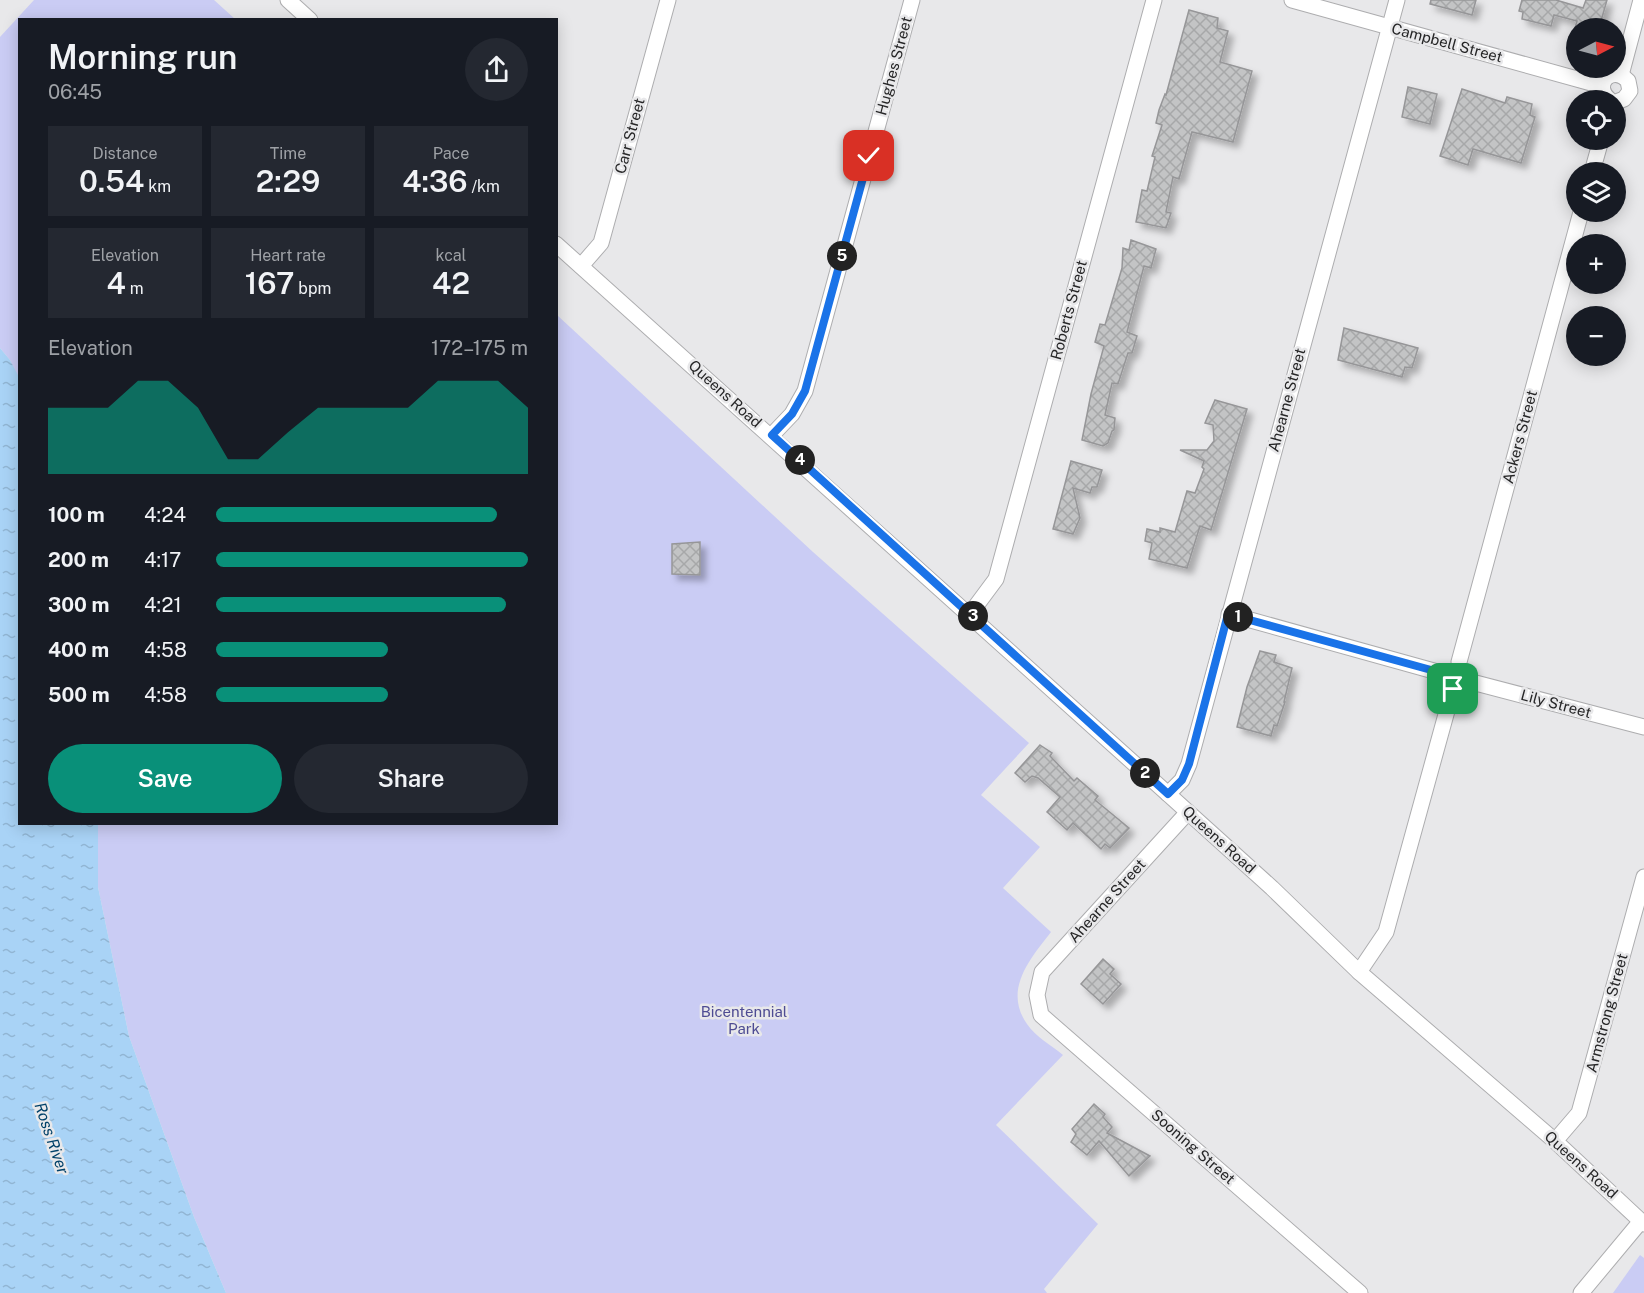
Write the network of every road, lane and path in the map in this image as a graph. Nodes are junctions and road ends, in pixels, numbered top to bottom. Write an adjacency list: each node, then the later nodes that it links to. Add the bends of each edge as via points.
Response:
1 (288, 0): 8 (street)
2 (668, 0): 18 (street, Carr Street, via 601,243)
3 (912, 0): 19 (street, Hughes Street, via 805,391 792,414)
4 (1154, 0): 20 (street, Roberts Street, via 996,579)
5 (1292, 0): 9 (street, Campbell Street)
6 (1397, 0): 9 (street, Ahearne Street)
7 (1641, 0): 10 (street)
8 (308, 18)
9 (1389, 27): 13 (street, Campbell Street); 21 (street, Ahearne Street)
10 (1626, 56)
11 (1606, 78): 13 (street)
12 (1624, 78): 15 (street)
13 (1602, 86): 14 (street)
14 (1603, 90)
15 (1637, 93)
16 (1578, 222): 22 (street, Ackers Street)
17 (558, 245): 18 (street, Queens Road)
18 (581, 266): 19 (street, Queens Road)
19 (772, 435): 20 (street, Queens Road)
20 (970, 614): 27 (street, Queens Road)
21 (1228, 614): 23 (street); 27 (street, Ahearne Street, via 1189,764 1182,780)
22 (1459, 662): 23 (street, via 1446,665); 24 (street, via 1467,667)
23 (1442, 673): 25 (street, via 1445,685)
24 (1468, 681): 25 (street, via 1462,688); 26 (street, Lily Street)
25 (1453, 689): 30 (street, via 1386,932)
26 (1644, 727)
27 (1168, 794): 28 (street, Queens Road)
28 (1188, 812): 30 (street, Queens Road); 31 (street, Ahearne Street, via 1042,972)
29 (1644, 877): 32 (street, Armstrong Street, via 1579,1113)
30 (1359, 972): 32 (street, Queens Road)
31 (1037, 995): 34 (street, Sooning Street, via 1041,1016)
32 (1555, 1141): 33 (street, Queens Road)
33 (1642, 1222): 35 (street)
34 (1360, 1293)
35 (1581, 1293)

